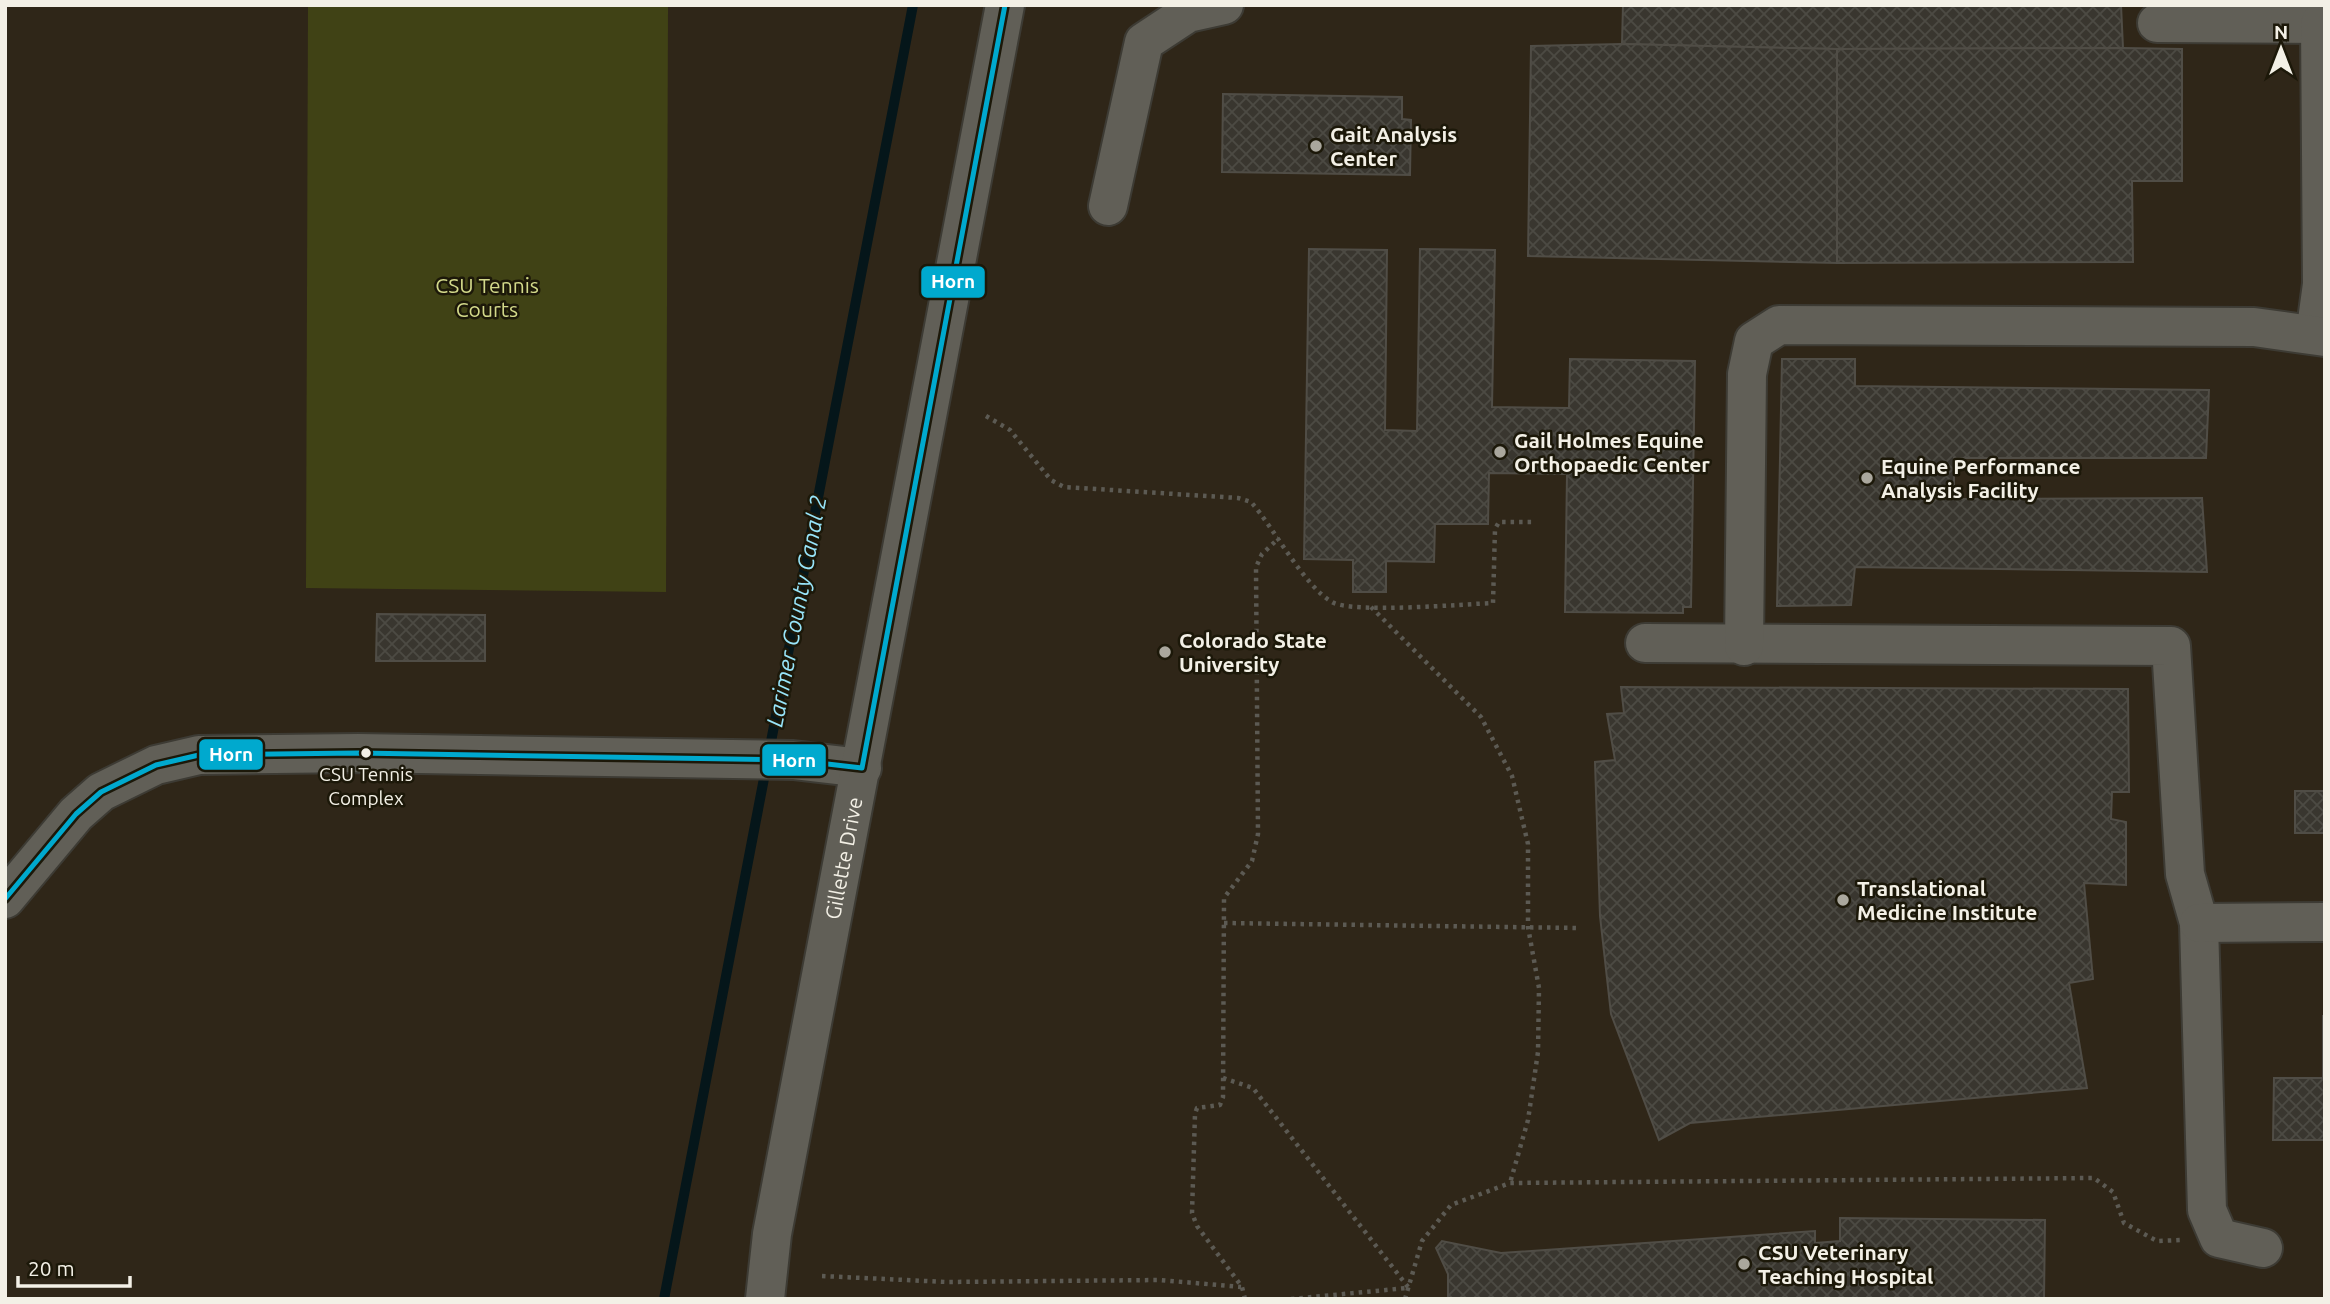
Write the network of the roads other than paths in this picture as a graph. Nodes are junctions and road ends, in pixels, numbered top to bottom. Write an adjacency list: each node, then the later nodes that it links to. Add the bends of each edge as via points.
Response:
1 (1005, 5): 9 (street, Gillette Drive)
2 (1224, 5): 5 (street, via 1188,13 1144,42)
3 (2323, 21): 4 (street); 6 (street)
4 (2157, 23)
5 (1108, 206)
6 (2320, 336): 8 (street, via 2254,327 1779,325 1754,341 1747,374)
7 (1645, 643): 8 (street)
8 (1744, 646): 12 (street, via 2171,646 2185,874)
9 (862, 768): 10 (street, via 793,760 199,755 156,765 102,792 76,814); 14 (street, Gillette Drive, via 772,1234)
10 (5, 898)
11 (2325, 922): 12 (street)
12 (2199, 923): 13 (street, via 2207,1210 2219,1238)
13 (2263, 1248)
14 (765, 1299)

